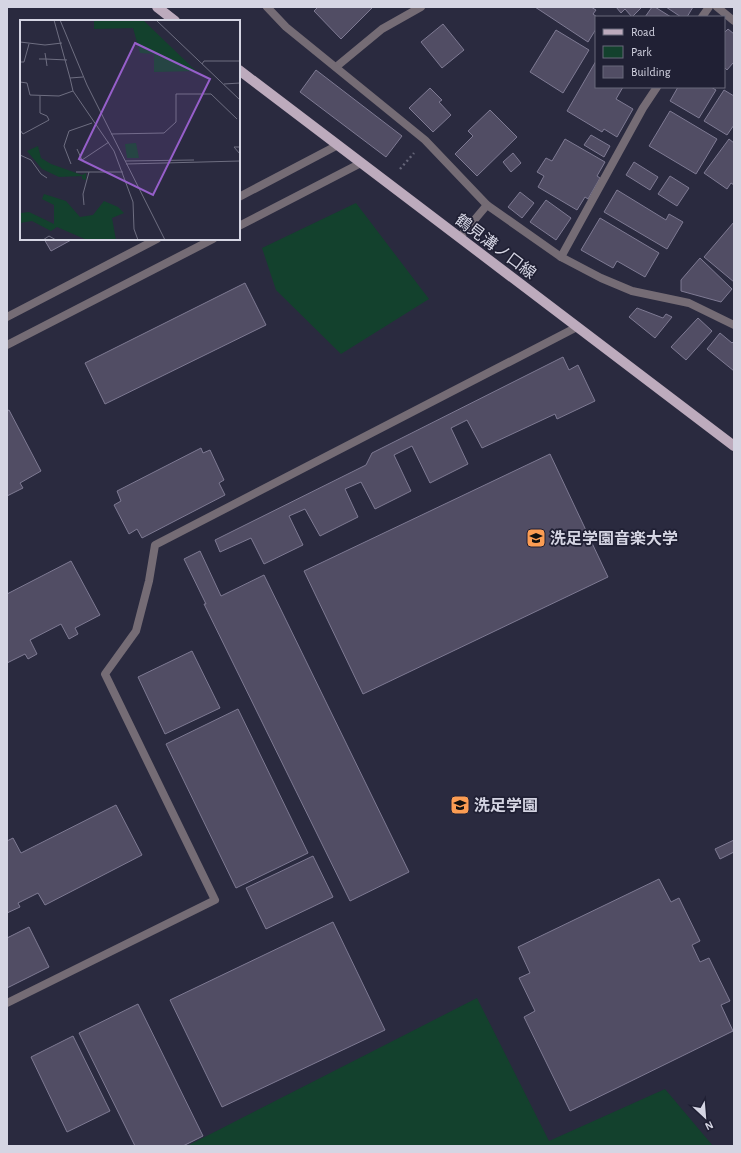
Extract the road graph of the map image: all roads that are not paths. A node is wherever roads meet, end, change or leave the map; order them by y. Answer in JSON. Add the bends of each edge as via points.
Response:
{"nodes":[{"id":1,"x":156,"y":7,"type":"edge"},
{"id":2,"x":267,"y":7,"type":"edge"},
{"id":3,"x":421,"y":7,"type":"edge"},
{"id":4,"x":709,"y":7,"type":"edge"},
{"id":5,"x":717,"y":7,"type":"edge"},
{"id":6,"x":703,"y":16,"type":"edge"},
{"id":7,"x":174,"y":20,"type":"edge"},
{"id":8,"x":734,"y":21,"type":"edge"},
{"id":9,"x":336,"y":66,"type":"junction"},
{"id":10,"x":240,"y":71,"type":"edge"},
{"id":11,"x":656,"y":88,"type":"edge"},
{"id":12,"x":338,"y":145,"type":"junction"},
{"id":13,"x":361,"y":163,"type":"junction"},
{"id":14,"x":240,"y":196,"type":"edge"},
{"id":15,"x":486,"y":204,"type":"junction"},
{"id":16,"x":240,"y":225,"type":"edge"},
{"id":17,"x":460,"y":237,"type":"junction"},
{"id":18,"x":155,"y":240,"type":"edge"},
{"id":19,"x":211,"y":240,"type":"edge"},
{"id":20,"x":561,"y":257,"type":"junction"},
{"id":21,"x":7,"y":317,"type":"edge"},
{"id":22,"x":734,"y":326,"type":"edge"},
{"id":23,"x":577,"y":327,"type":"junction"},
{"id":24,"x":7,"y":345,"type":"edge"},
{"id":25,"x":734,"y":446,"type":"edge"},
{"id":26,"x":7,"y":1003,"type":"edge"}],
"edges":[{"from":1,"to":7,"type":"main road"},
{"from":2,"to":9,"type":"street","via":[[286,27]]},
{"from":3,"to":9,"type":"street","via":[[382,29]]},
{"from":4,"to":6,"type":"street"},
{"from":5,"to":8,"type":"street"},
{"from":9,"to":15,"type":"street","via":[[425,140]]},
{"from":10,"to":12,"type":"main road","name":"鶴見溝ノ口線"},
{"from":11,"to":20,"type":"street"},
{"from":12,"to":13,"type":"main road","name":"鶴見溝ノ口線"},
{"from":12,"to":14,"type":"street"},
{"from":13,"to":16,"type":"street"},
{"from":13,"to":17,"type":"main road","name":"鶴見溝ノ口線"},
{"from":15,"to":17,"type":"street"},
{"from":15,"to":20,"type":"street"},
{"from":17,"to":23,"type":"main road","name":"鶴見溝ノ口線"},
{"from":18,"to":21,"type":"street"},
{"from":19,"to":24,"type":"street"},
{"from":20,"to":22,"type":"street","via":[[632,291],[689,303]]},
{"from":23,"to":25,"type":"main road","name":"鶴見溝ノ口線"},
{"from":23,"to":26,"type":"street","via":[[155,545],[136,631],[105,674],[215,900]]}]}
